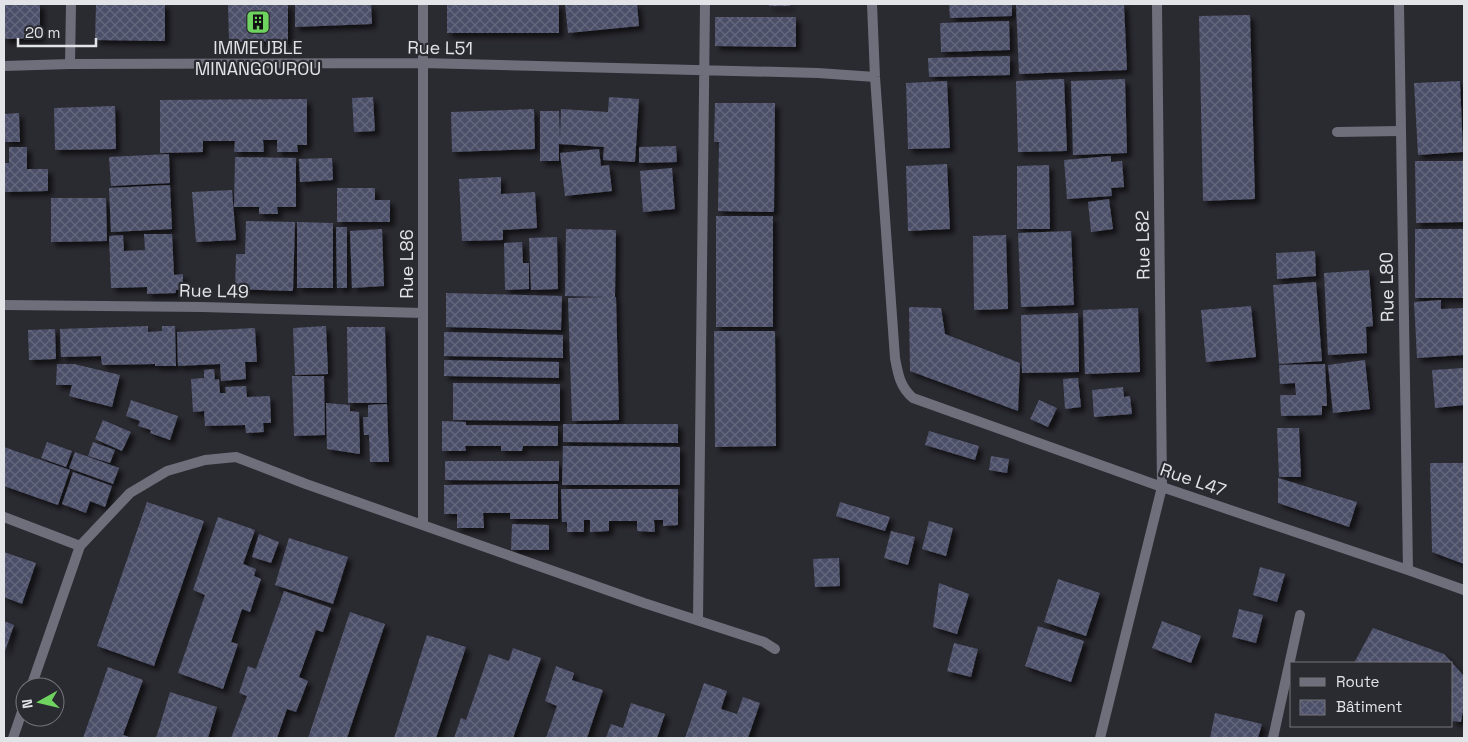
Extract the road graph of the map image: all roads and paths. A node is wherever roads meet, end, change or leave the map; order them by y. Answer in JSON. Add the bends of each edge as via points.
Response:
{"nodes":[{"id":1,"x":71,"y":4,"type":"edge"},
{"id":2,"x":423,"y":4,"type":"edge"},
{"id":3,"x":704,"y":4,"type":"edge"},
{"id":4,"x":872,"y":4,"type":"edge"},
{"id":5,"x":1157,"y":4,"type":"edge"},
{"id":6,"x":1399,"y":4,"type":"edge"},
{"id":7,"x":70,"y":64,"type":"junction"},
{"id":8,"x":422,"y":64,"type":"junction"},
{"id":9,"x":4,"y":66,"type":"edge"},
{"id":10,"x":705,"y":70,"type":"junction"},
{"id":11,"x":875,"y":77,"type":"junction"},
{"id":12,"x":1400,"y":131,"type":"junction"},
{"id":13,"x":1337,"y":132,"type":"dead end"},
{"id":14,"x":4,"y":305,"type":"edge"},
{"id":15,"x":423,"y":313,"type":"junction"},
{"id":16,"x":1162,"y":486,"type":"junction"},
{"id":17,"x":4,"y":517,"type":"edge"},
{"id":18,"x":423,"y":524,"type":"junction"},
{"id":19,"x":80,"y":546,"type":"junction"},
{"id":20,"x":1408,"y":570,"type":"junction"},
{"id":21,"x":1464,"y":590,"type":"edge"},
{"id":22,"x":1300,"y":615,"type":"dead end"},
{"id":23,"x":698,"y":620,"type":"junction"},
{"id":24,"x":775,"y":650,"type":"dead end"},
{"id":25,"x":34,"y":677,"type":"edge"},
{"id":26,"x":1100,"y":738,"type":"edge"},
{"id":27,"x":1273,"y":738,"type":"edge"}],
"edges":[{"from":1,"to":7,"type":"street"},
{"from":2,"to":8,"type":"street","name":"Rue L86"},
{"from":3,"to":10,"type":"street"},
{"from":4,"to":11,"type":"street"},
{"from":5,"to":16,"type":"street","name":"Rue L82"},
{"from":6,"to":12,"type":"street","name":"Rue L80"},
{"from":7,"to":8,"type":"street","name":"Rue L51"},
{"from":7,"to":9,"type":"street","name":"Rue L51"},
{"from":8,"to":10,"type":"street","name":"Rue L51"},
{"from":8,"to":15,"type":"street","name":"Rue L86"},
{"from":10,"to":11,"type":"street","name":"Rue L51"},
{"from":10,"to":23,"type":"street"},
{"from":11,"to":16,"type":"street","name":"Rue L47","via":[[894,358],[905,392],[913,398]]},
{"from":12,"to":13,"type":"street"},
{"from":12,"to":20,"type":"street","name":"Rue L80"},
{"from":14,"to":15,"type":"street","name":"Rue L49"},
{"from":15,"to":18,"type":"street","name":"Rue L86"},
{"from":16,"to":20,"type":"street","name":"Rue L47"},
{"from":16,"to":26,"type":"street","name":"Rue L82"},
{"from":17,"to":19,"type":"street"},
{"from":18,"to":19,"type":"street","via":[[236,457],[205,460],[167,471],[130,493]]},
{"from":18,"to":23,"type":"street"},
{"from":19,"to":25,"type":"street"},
{"from":20,"to":21,"type":"street","name":"Rue L47"},
{"from":22,"to":27,"type":"street"},
{"from":23,"to":24,"type":"street","via":[[764,642]]}]}
